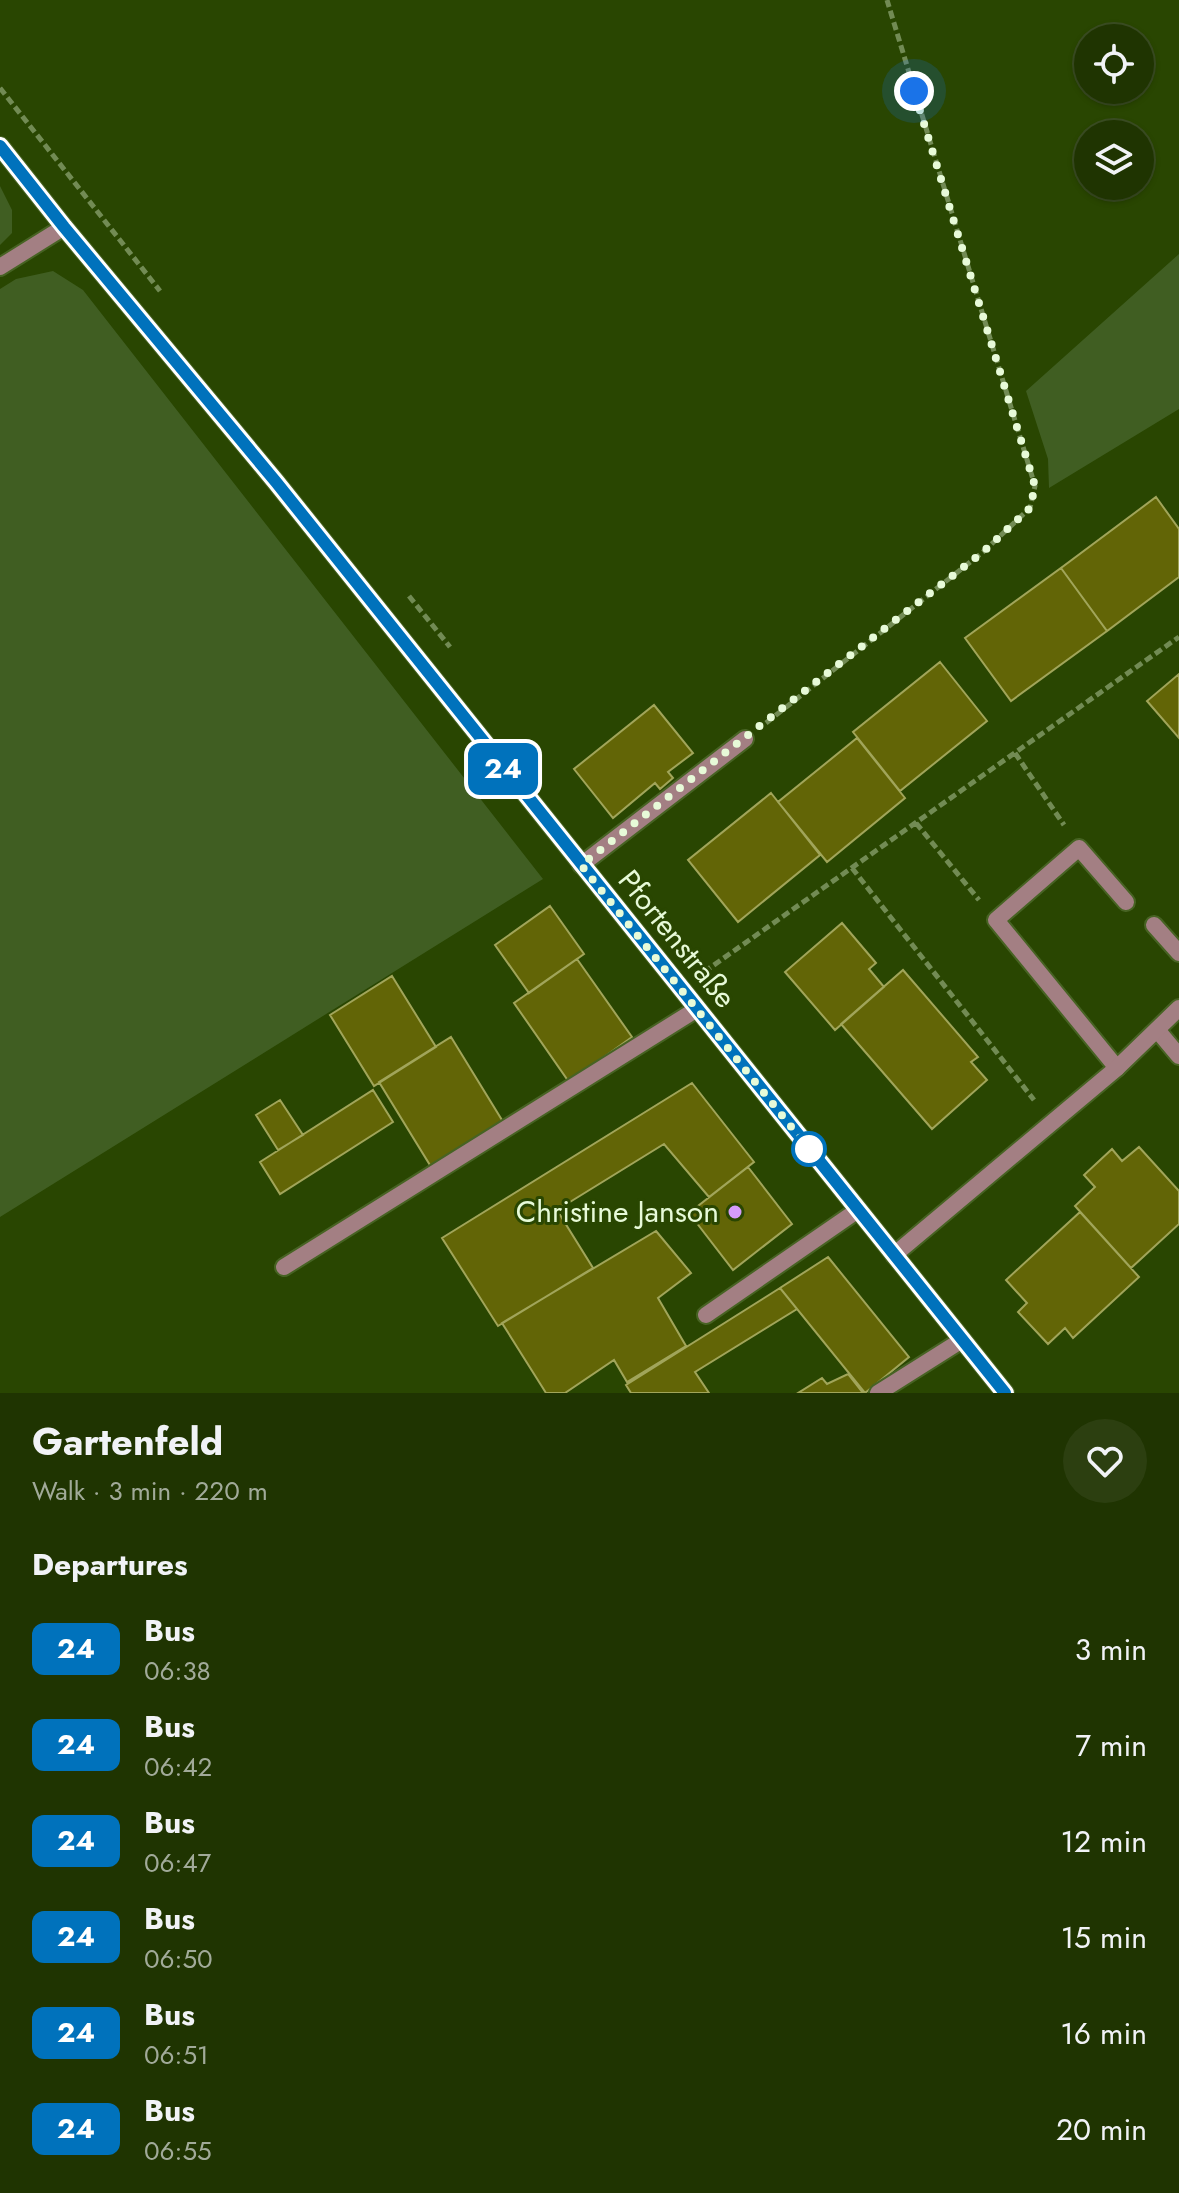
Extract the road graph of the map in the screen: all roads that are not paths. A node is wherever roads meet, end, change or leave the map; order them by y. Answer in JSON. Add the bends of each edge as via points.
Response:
{"nodes":[{"id":1,"x":0,"y":146,"type":"edge"},
{"id":2,"x":64,"y":227,"type":"junction"},
{"id":3,"x":0,"y":267,"type":"edge"},
{"id":4,"x":745,"y":739,"type":"road end"},
{"id":5,"x":581,"y":865,"type":"junction"},
{"id":6,"x":1126,"y":902,"type":"dead end"},
{"id":7,"x":1154,"y":925,"type":"dead end"},
{"id":8,"x":1179,"y":953,"type":"edge"},
{"id":9,"x":1179,"y":1008,"type":"edge"},
{"id":10,"x":697,"y":1009,"type":"junction"},
{"id":11,"x":1158,"y":1031,"type":"junction"},
{"id":12,"x":1179,"y":1056,"type":"edge"},
{"id":13,"x":1117,"y":1068,"type":"junction"},
{"id":14,"x":858,"y":1210,"type":"junction"},
{"id":15,"x":894,"y":1255,"type":"junction"},
{"id":16,"x":284,"y":1267,"type":"dead end"},
{"id":17,"x":706,"y":1315,"type":"dead end"},
{"id":18,"x":962,"y":1340,"type":"junction"},
{"id":19,"x":878,"y":1393,"type":"edge"},
{"id":20,"x":1005,"y":1393,"type":"edge"}],
"edges":[{"from":1,"to":2,"type":"street","name":"Pfortenstraße"},
{"from":2,"to":3,"type":"street"},
{"from":2,"to":5,"type":"street","name":"Pfortenstraße","via":[[276,482]]},
{"from":4,"to":5,"type":"street"},
{"from":5,"to":10,"type":"street","name":"Pfortenstraße"},
{"from":6,"to":13,"type":"street","via":[[1079,848],[996,920]]},
{"from":7,"to":8,"type":"street"},
{"from":9,"to":11,"type":"street"},
{"from":10,"to":14,"type":"street","name":"Pfortenstraße"},
{"from":10,"to":16,"type":"street"},
{"from":11,"to":12,"type":"street"},
{"from":11,"to":13,"type":"street"},
{"from":13,"to":15,"type":"street"},
{"from":14,"to":15,"type":"street","name":"Pfortenstraße"},
{"from":14,"to":17,"type":"street"},
{"from":15,"to":18,"type":"street","name":"Pfortenstraße"},
{"from":18,"to":19,"type":"street"},
{"from":18,"to":20,"type":"street","name":"Pfortenstraße"}]}
